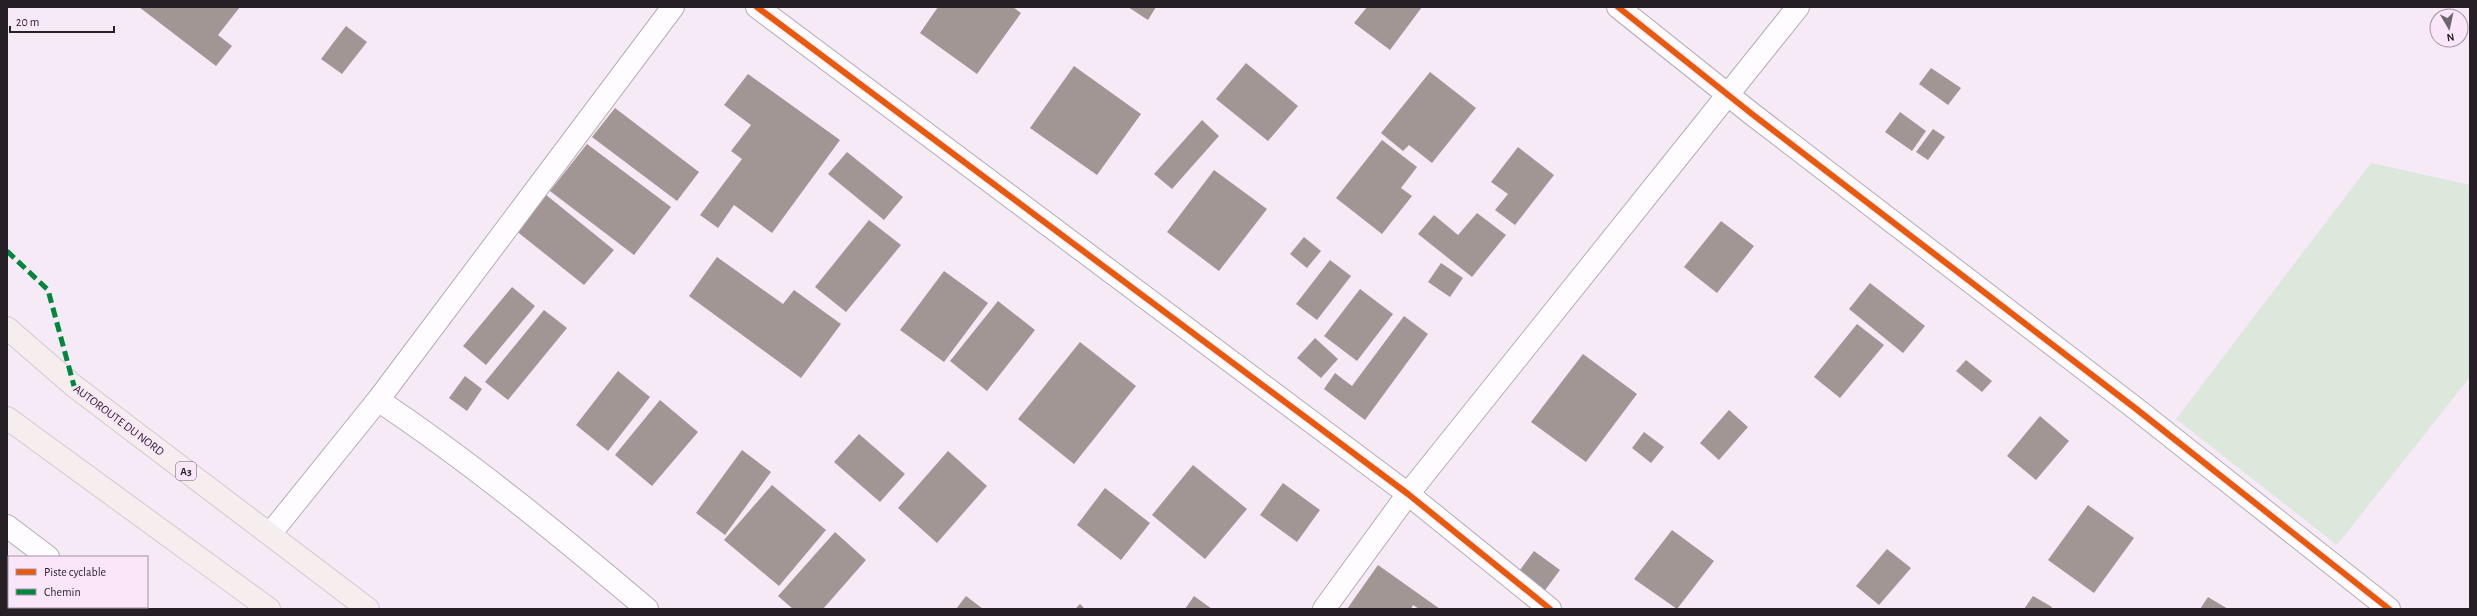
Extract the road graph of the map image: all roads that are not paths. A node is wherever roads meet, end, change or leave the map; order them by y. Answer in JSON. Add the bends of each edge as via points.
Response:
{"nodes":[{"id":1,"x":673,"y":7,"type":"edge"},
{"id":2,"x":757,"y":7,"type":"edge"},
{"id":3,"x":1618,"y":7,"type":"edge"},
{"id":4,"x":1798,"y":7,"type":"edge"},
{"id":5,"x":1729,"y":96,"type":"junction"},
{"id":6,"x":7,"y":328,"type":"edge"},
{"id":7,"x":378,"y":400,"type":"junction"},
{"id":8,"x":7,"y":418,"type":"edge"},
{"id":9,"x":1408,"y":494,"type":"junction"},
{"id":10,"x":7,"y":526,"type":"edge"},
{"id":11,"x":270,"y":534,"type":"junction"},
{"id":12,"x":47,"y":556,"type":"edge"},
{"id":13,"x":269,"y":609,"type":"edge"},
{"id":14,"x":368,"y":609,"type":"edge"},
{"id":15,"x":647,"y":609,"type":"edge"},
{"id":16,"x":1324,"y":609,"type":"edge"},
{"id":17,"x":1550,"y":609,"type":"edge"},
{"id":18,"x":2389,"y":609,"type":"edge"}],
"edges":[{"from":1,"to":7,"type":"street"},
{"from":2,"to":9,"type":"street"},
{"from":3,"to":5,"type":"street"},
{"from":4,"to":5,"type":"street"},
{"from":5,"to":9,"type":"street"},
{"from":5,"to":18,"type":"street","via":[[2135,408]]},
{"from":6,"to":11,"type":"highway","name":"AUTOROUTE DU NORD","number":"A3","via":[[74,386]]},
{"from":7,"to":11,"type":"street"},
{"from":7,"to":15,"type":"street","via":[[411,422],[571,545]]},
{"from":8,"to":13,"type":"highway"},
{"from":9,"to":16,"type":"street"},
{"from":9,"to":17,"type":"street"},
{"from":10,"to":12,"type":"street"},
{"from":11,"to":14,"type":"highway","name":"AUTOROUTE DU NORD","number":"A3"}]}
